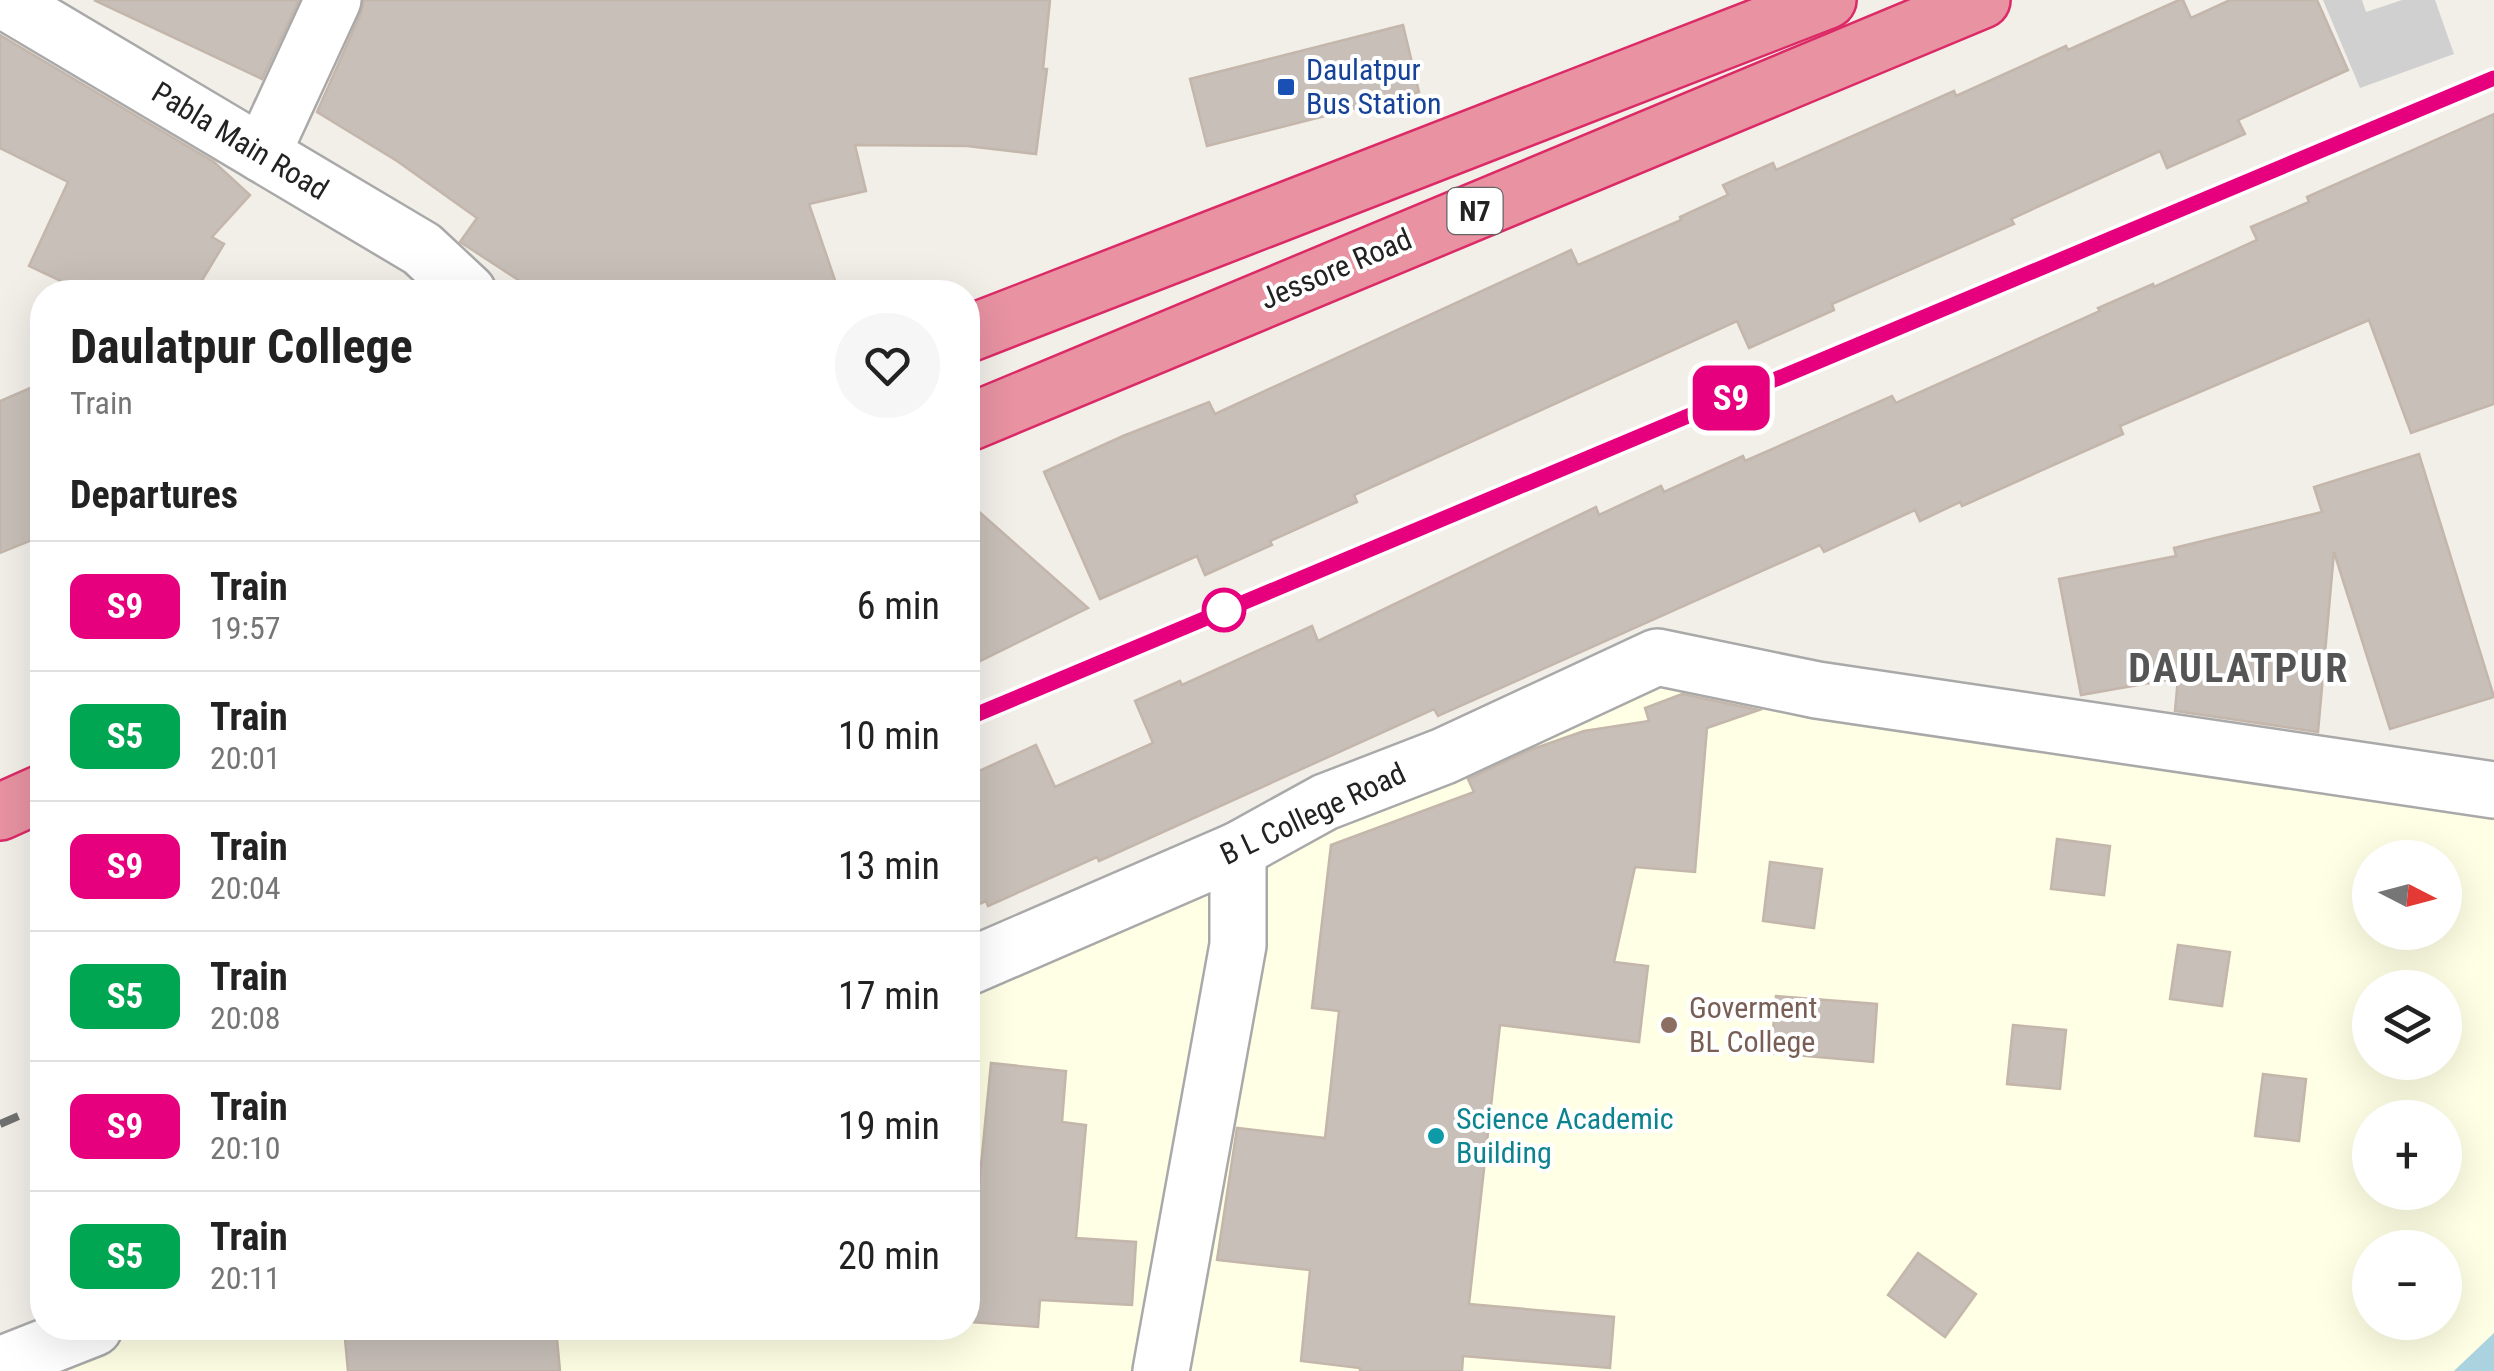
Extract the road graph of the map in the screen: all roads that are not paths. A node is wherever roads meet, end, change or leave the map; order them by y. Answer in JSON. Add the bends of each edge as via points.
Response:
{"nodes":[{"id":1,"x":3,"y":0,"type":"edge"},
{"id":2,"x":334,"y":0,"type":"edge"},
{"id":3,"x":1828,"y":0,"type":"edge"},
{"id":4,"x":1982,"y":0,"type":"edge"},
{"id":5,"x":262,"y":154,"type":"junction"},
{"id":6,"x":455,"y":280,"type":"edge"},
{"id":7,"x":980,"y":329,"type":"edge"},
{"id":8,"x":980,"y":417,"type":"edge"},
{"id":9,"x":2494,"y":790,"type":"edge"},
{"id":10,"x":30,"y":798,"type":"edge"},
{"id":11,"x":0,"y":812,"type":"edge"},
{"id":12,"x":1238,"y":850,"type":"junction"},
{"id":13,"x":980,"y":962,"type":"edge"},
{"id":14,"x":64,"y":1340,"type":"edge"},
{"id":15,"x":0,"y":1365,"type":"edge"},
{"id":16,"x":1161,"y":1371,"type":"edge"}],
"edges":[{"from":1,"to":5,"type":"street","name":"Pabla Main Road"},
{"from":2,"to":5,"type":"street"},
{"from":3,"to":7,"type":"highway","number":"N7"},
{"from":4,"to":8,"type":"highway","name":"Jessore Road","number":"N7"},
{"from":5,"to":6,"type":"street","name":"Pabla Main Road","via":[[422,249]]},
{"from":9,"to":12,"type":"street","name":"B L College Road","via":[[1816,690],[1657,658],[1444,756],[1324,802]]},
{"from":10,"to":11,"type":"highway"},
{"from":12,"to":13,"type":"street","name":"B L College Road"},
{"from":12,"to":16,"type":"street","via":[[1238,945]]},
{"from":14,"to":15,"type":"street"}]}
